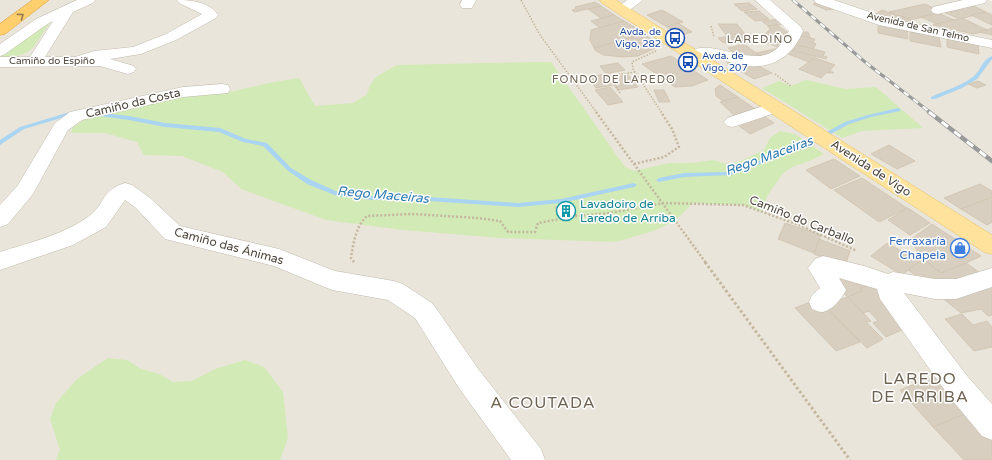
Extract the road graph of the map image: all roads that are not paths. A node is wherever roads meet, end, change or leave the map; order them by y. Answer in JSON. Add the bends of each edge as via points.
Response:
{"nodes":[{"id":1,"x":42,"y":0,"type":"edge"},
{"id":2,"x":88,"y":0,"type":"edge"},
{"id":3,"x":184,"y":0,"type":"edge"},
{"id":4,"x":608,"y":0,"type":"edge"},
{"id":5,"x":636,"y":0,"type":"edge"},
{"id":6,"x":762,"y":0,"type":"edge"},
{"id":7,"x":821,"y":0,"type":"edge"},
{"id":8,"x":981,"y":0,"type":"edge"},
{"id":9,"x":992,"y":5,"type":"edge"},
{"id":10,"x":70,"y":7,"type":"junction"},
{"id":11,"x":622,"y":9,"type":"junction"},
{"id":12,"x":938,"y":10,"type":"dead end"},
{"id":13,"x":0,"y":31,"type":"edge"},
{"id":14,"x":992,"y":44,"type":"edge"},
{"id":15,"x":0,"y":51,"type":"edge"},
{"id":16,"x":691,"y":54,"type":"junction"},
{"id":17,"x":35,"y":61,"type":"junction"},
{"id":18,"x":78,"y":61,"type":"junction"},
{"id":19,"x":0,"y":62,"type":"edge"},
{"id":20,"x":128,"y":69,"type":"dead end"},
{"id":21,"x":222,"y":89,"type":"dead end"},
{"id":22,"x":775,"y":107,"type":"junction"},
{"id":23,"x":733,"y":122,"type":"dead end"},
{"id":24,"x":0,"y":219,"type":"edge"},
{"id":25,"x":992,"y":246,"type":"edge"},
{"id":26,"x":0,"y":261,"type":"edge"},
{"id":27,"x":992,"y":277,"type":"edge"},
{"id":28,"x":888,"y":284,"type":"junction"},
{"id":29,"x":821,"y":302,"type":"dead end"},
{"id":30,"x":992,"y":426,"type":"edge"},
{"id":31,"x":530,"y":460,"type":"edge"}],
"edges":[{"from":13,"to":1,"type":"highway","one_way":true},
{"from":2,"to":10,"type":"street"},
{"from":3,"to":18,"type":"street","via":[[211,15],[171,37],[136,52],[94,56]]},
{"from":4,"to":11,"type":"main road","name":"Avenida de Vigo"},
{"from":5,"to":11,"type":"street"},
{"from":6,"to":16,"type":"street","via":[[796,31],[779,56],[755,62],[700,51]]},
{"from":7,"to":14,"type":"street","name":"Avenida de San Telmo","via":[[884,22]]},
{"from":8,"to":9,"type":"street"},
{"from":8,"to":12,"type":"street"},
{"from":10,"to":15,"type":"street","via":[[41,22]]},
{"from":10,"to":17,"type":"street"},
{"from":11,"to":16,"type":"main road","name":"Avenida de Vigo"},
{"from":16,"to":22,"type":"main road","name":"Avenida de Vigo"},
{"from":17,"to":18,"type":"street","name":"Camiño do Espiño"},
{"from":17,"to":19,"type":"street","name":"Camiño do Espiño"},
{"from":18,"to":20,"type":"street","name":"Camiño do Espiño","via":[[101,61]]},
{"from":21,"to":24,"type":"street","name":"Camiño da Costa","via":[[183,92],[76,116],[62,127],[26,189]]},
{"from":22,"to":23,"type":"street"},
{"from":22,"to":25,"type":"main road","name":"Avenida de Vigo"},
{"from":26,"to":31,"type":"street","name":"Camiño das Ánimas","via":[[65,239],[98,221],[115,197],[125,190],[143,203],[173,233],[279,258],[332,280],[394,291],[424,311],[469,379]]},
{"from":27,"to":28,"type":"street","via":[[956,289],[935,289],[894,282]]},
{"from":28,"to":29,"type":"street","via":[[864,275],[823,266],[820,268],[834,290]]},
{"from":28,"to":30,"type":"street","via":[[889,292],[906,316],[958,386]]}]}
